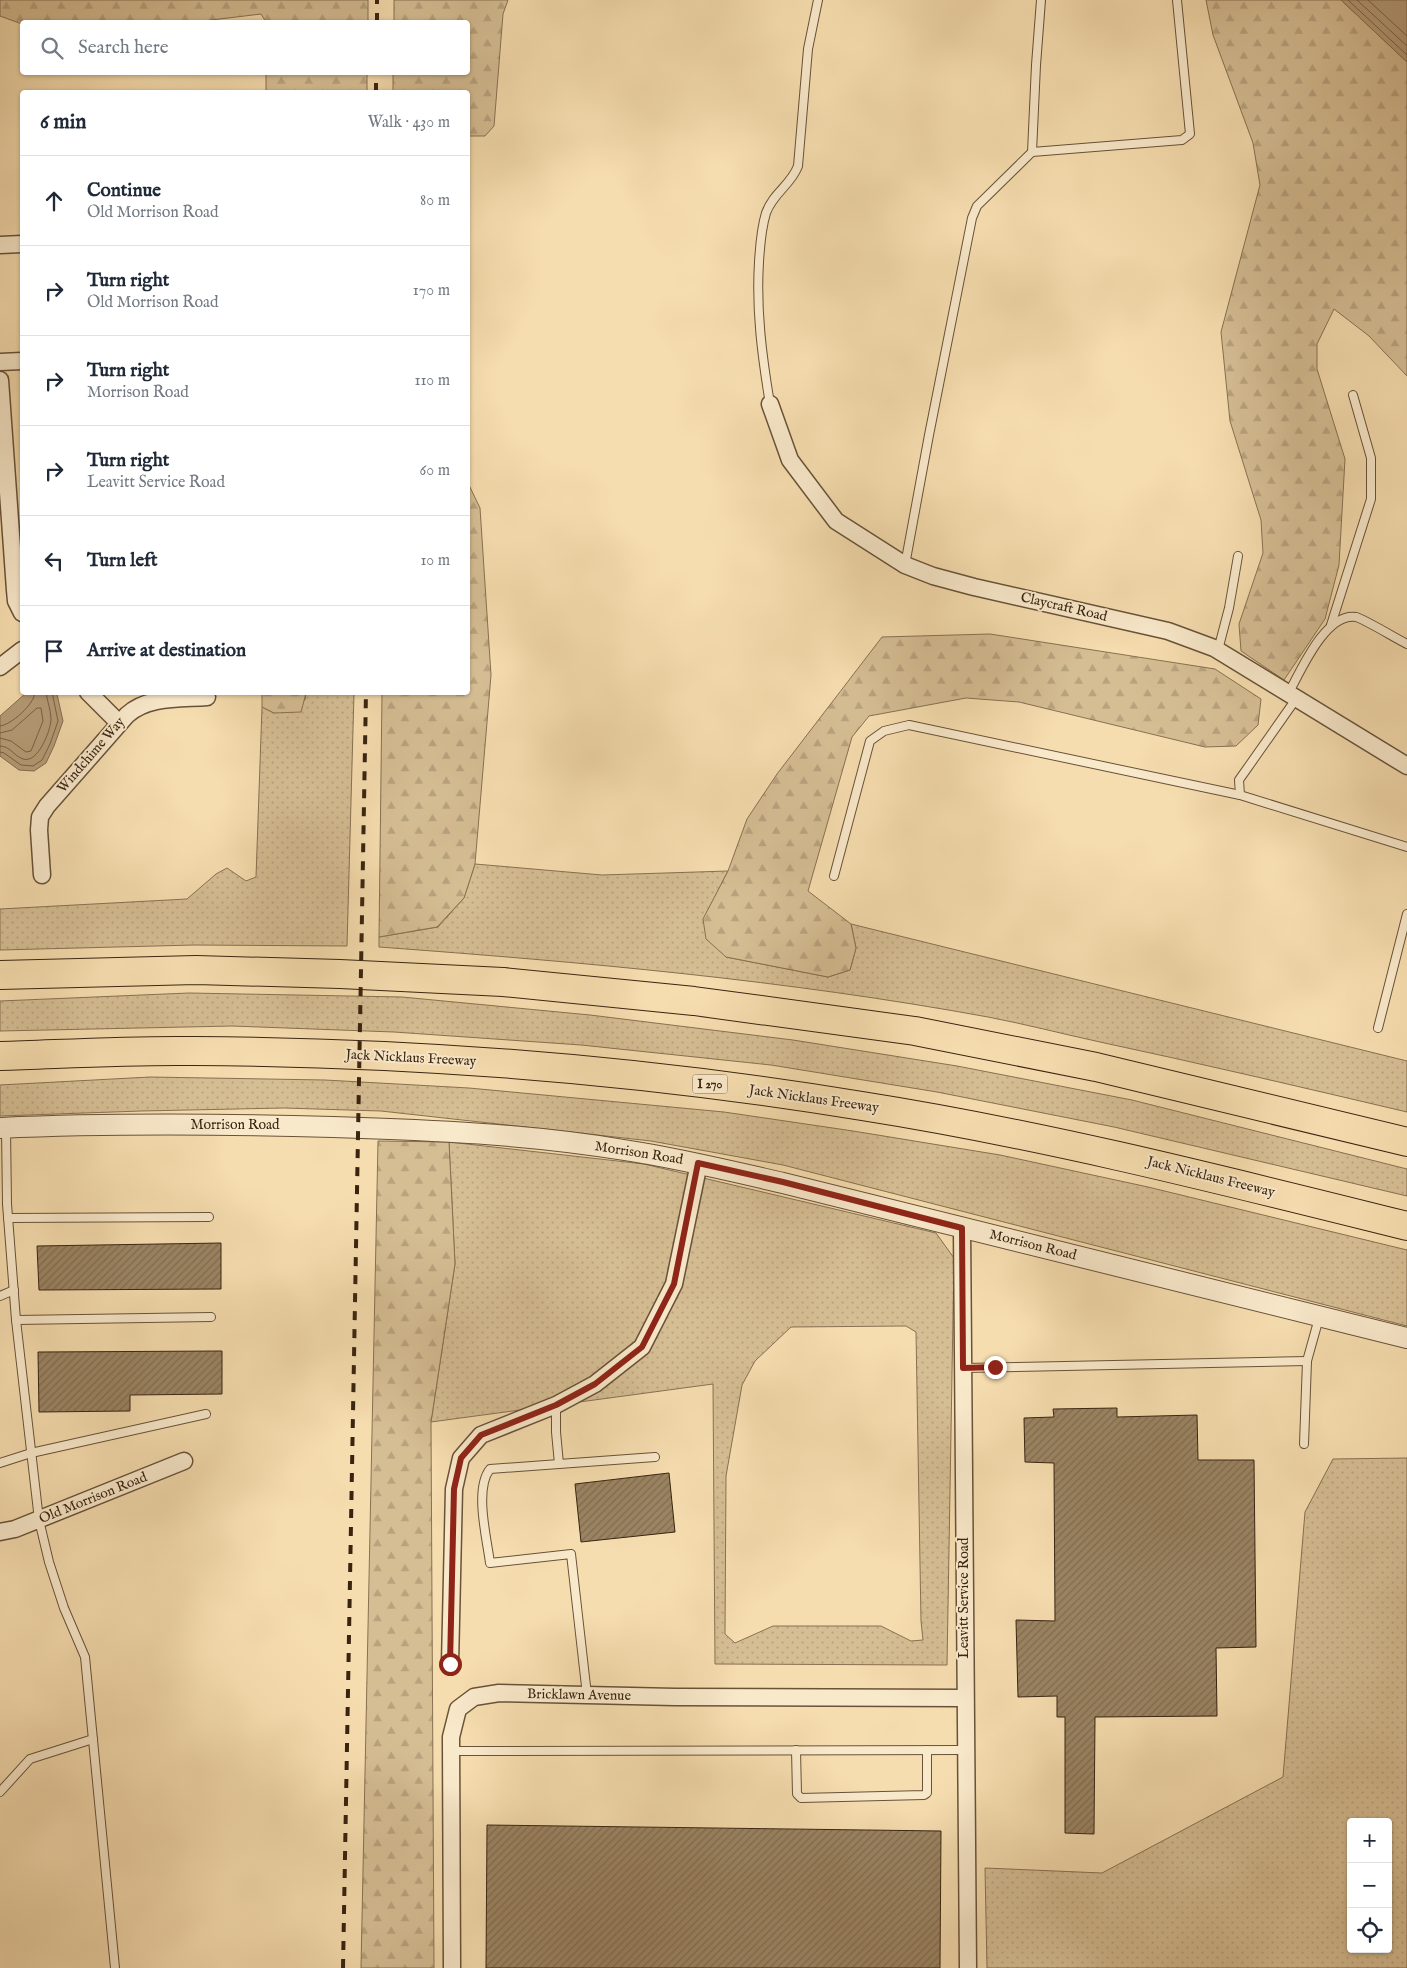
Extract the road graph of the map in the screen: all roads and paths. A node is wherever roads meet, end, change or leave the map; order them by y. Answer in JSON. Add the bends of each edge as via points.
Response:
{"nodes":[{"id":1,"x":818,"y":0,"type":"edge"},
{"id":2,"x":1040,"y":0,"type":"edge"},
{"id":3,"x":1177,"y":0,"type":"edge"},
{"id":4,"x":1032,"y":152,"type":"junction"},
{"id":5,"x":20,"y":244,"type":"edge"},
{"id":6,"x":0,"y":245,"type":"edge"},
{"id":7,"x":20,"y":361,"type":"edge"},
{"id":8,"x":0,"y":362,"type":"edge"},
{"id":9,"x":0,"y":380,"type":"edge"},
{"id":10,"x":1353,"y":395,"type":"dead end"},
{"id":11,"x":770,"y":404,"type":"joint"},
{"id":12,"x":10,"y":484,"type":"edge"},
{"id":13,"x":1238,"y":556,"type":"dead end"},
{"id":14,"x":905,"y":565,"type":"junction"},
{"id":15,"x":20,"y":608,"type":"edge"},
{"id":16,"x":1331,"y":626,"type":"junction"},
{"id":17,"x":1407,"y":644,"type":"edge"},
{"id":18,"x":1218,"y":650,"type":"junction"},
{"id":19,"x":20,"y":652,"type":"edge"},
{"id":20,"x":0,"y":667,"type":"edge"},
{"id":21,"x":91,"y":695,"type":"edge"},
{"id":22,"x":1292,"y":696,"type":"junction"},
{"id":23,"x":207,"y":697,"type":"dead end"},
{"id":24,"x":119,"y":723,"type":"junction"},
{"id":25,"x":1407,"y":766,"type":"edge"},
{"id":26,"x":1240,"y":795,"type":"junction"},
{"id":27,"x":1407,"y":848,"type":"edge"},
{"id":28,"x":42,"y":875,"type":"dead end"},
{"id":29,"x":834,"y":876,"type":"dead end"},
{"id":30,"x":1407,"y":914,"type":"edge"},
{"id":31,"x":0,"y":975,"type":"edge"},
{"id":32,"x":1378,"y":1028,"type":"dead end"},
{"id":33,"x":0,"y":1056,"type":"edge"},
{"id":34,"x":3,"y":1128,"type":"edge"},
{"id":35,"x":1407,"y":1142,"type":"edge"},
{"id":36,"x":698,"y":1163,"type":"junction"},
{"id":37,"x":3,"y":1198,"type":"edge"},
{"id":38,"x":209,"y":1217,"type":"dead end"},
{"id":39,"x":8,"y":1218,"type":"junction"},
{"id":40,"x":1407,"y":1226,"type":"edge"},
{"id":41,"x":962,"y":1228,"type":"junction"},
{"id":42,"x":14,"y":1290,"type":"junction"},
{"id":43,"x":0,"y":1296,"type":"edge"},
{"id":44,"x":1320,"y":1316,"type":"junction"},
{"id":45,"x":210,"y":1317,"type":"dead end"},
{"id":46,"x":16,"y":1320,"type":"junction"},
{"id":47,"x":1407,"y":1338,"type":"edge"},
{"id":48,"x":1307,"y":1361,"type":"junction"},
{"id":49,"x":963,"y":1368,"type":"junction"},
{"id":50,"x":556,"y":1405,"type":"junction"},
{"id":51,"x":206,"y":1414,"type":"dead end"},
{"id":52,"x":1304,"y":1444,"type":"dead end"},
{"id":53,"x":31,"y":1453,"type":"junction"},
{"id":54,"x":655,"y":1457,"type":"dead end"},
{"id":55,"x":184,"y":1461,"type":"dead end"},
{"id":56,"x":0,"y":1463,"type":"edge"},
{"id":57,"x":559,"y":1464,"type":"junction"},
{"id":58,"x":39,"y":1520,"type":"junction"},
{"id":59,"x":0,"y":1532,"type":"edge"},
{"id":60,"x":450,"y":1664,"type":"dead end"},
{"id":61,"x":587,"y":1695,"type":"junction"},
{"id":62,"x":965,"y":1698,"type":"junction"},
{"id":63,"x":93,"y":1739,"type":"junction"},
{"id":64,"x":796,"y":1750,"type":"junction"},
{"id":65,"x":927,"y":1750,"type":"junction"},
{"id":66,"x":966,"y":1750,"type":"junction"},
{"id":67,"x":451,"y":1751,"type":"junction"},
{"id":68,"x":0,"y":1792,"type":"edge"},
{"id":69,"x":115,"y":1968,"type":"edge"},
{"id":70,"x":452,"y":1968,"type":"edge"},
{"id":71,"x":968,"y":1968,"type":"edge"}],
"edges":[{"from":1,"to":11,"type":"lane","via":[[808,49],[798,166],[794,176],[772,200],[760,232],[757,290],[760,341]]},
{"from":2,"to":4,"type":"lane"},
{"from":3,"to":4,"type":"lane","via":[[1190,134],[1182,140]]},
{"from":4,"to":14,"type":"lane","via":[[977,206],[972,218]]},
{"from":5,"to":6,"type":"street"},
{"from":7,"to":8,"type":"street"},
{"from":9,"to":12,"type":"street"},
{"from":10,"to":16,"type":"lane","via":[[1370,458],[1371,499]]},
{"from":11,"to":14,"type":"street","name":"Claycraft Road","via":[[790,460],[836,521]]},
{"from":12,"to":15,"type":"street","via":[[15,590]]},
{"from":13,"to":18,"type":"lane"},
{"from":14,"to":18,"type":"street","name":"Claycraft Road","via":[[974,587],[1168,631]]},
{"from":16,"to":17,"type":"lane","via":[[1343,619],[1356,617]]},
{"from":16,"to":22,"type":"lane","via":[[1316,644]]},
{"from":18,"to":22,"type":"street","name":"Claycraft Road"},
{"from":19,"to":20,"type":"street"},
{"from":21,"to":24,"type":"street"},
{"from":22,"to":25,"type":"street","name":"Claycraft Road"},
{"from":22,"to":26,"type":"lane","via":[[1239,780]]},
{"from":23,"to":24,"type":"street","name":"Windchime Way","via":[[148,702],[136,707]]},
{"from":24,"to":28,"type":"street","name":"Windchime Way","via":[[40,817]]},
{"from":26,"to":27,"type":"lane"},
{"from":26,"to":29,"type":"lane","via":[[909,725],[884,731],[870,741]]},
{"from":30,"to":32,"type":"lane"},
{"from":31,"to":35,"type":"highway","via":[[196,970],[340,974],[503,982],[694,1001],[915,1031],[1096,1067]]},
{"from":33,"to":40,"type":"highway","name":"Jack Nicklaus Freeway","number":"I 270","via":[[191,1050],[341,1055],[490,1062],[708,1084],[863,1106],[1018,1134],[1142,1160]]},
{"from":34,"to":36,"type":"street","name":"Morrison Road","via":[[265,1125],[418,1130],[552,1141]]},
{"from":34,"to":37,"type":"lane"},
{"from":36,"to":41,"type":"street","name":"Morrison Road"},
{"from":36,"to":50,"type":"street","via":[[674,1284],[642,1347],[595,1384]]},
{"from":37,"to":39,"type":"lane"},
{"from":38,"to":39,"type":"lane"},
{"from":39,"to":42,"type":"lane"},
{"from":41,"to":44,"type":"street","name":"Morrison Road"},
{"from":41,"to":49,"type":"street","name":"Leavitt Service Road"},
{"from":42,"to":43,"type":"lane"},
{"from":42,"to":46,"type":"lane"},
{"from":44,"to":47,"type":"street","name":"Morrison Road"},
{"from":44,"to":48,"type":"lane"},
{"from":45,"to":46,"type":"lane"},
{"from":46,"to":53,"type":"lane"},
{"from":48,"to":49,"type":"lane"},
{"from":48,"to":52,"type":"lane"},
{"from":49,"to":62,"type":"street","name":"Leavitt Service Road"},
{"from":50,"to":57,"type":"lane"},
{"from":50,"to":60,"type":"street","via":[[481,1435],[461,1458],[454,1489]]},
{"from":51,"to":53,"type":"lane"},
{"from":53,"to":56,"type":"lane"},
{"from":53,"to":58,"type":"lane"},
{"from":54,"to":57,"type":"lane"},
{"from":55,"to":58,"type":"street","name":"Old Morrison Road"},
{"from":57,"to":61,"type":"lane","via":[[490,1469],[482,1493],[485,1524],[490,1563],[571,1554]]},
{"from":58,"to":59,"type":"street","name":"Old Morrison Road"},
{"from":58,"to":63,"type":"lane","via":[[64,1608],[85,1657]]},
{"from":61,"to":62,"type":"street","name":"Bricklawn Avenue"},
{"from":61,"to":67,"type":"street","name":"Bricklawn Avenue","via":[[499,1693],[474,1697],[458,1708]]},
{"from":62,"to":66,"type":"street","name":"Leavitt Service Road"},
{"from":63,"to":68,"type":"lane","via":[[30,1759]]},
{"from":63,"to":69,"type":"lane"},
{"from":64,"to":65,"type":"lane"},
{"from":64,"to":65,"type":"lane","via":[[797,1794],[801,1798],[924,1796],[927,1793]]},
{"from":64,"to":67,"type":"lane"},
{"from":65,"to":66,"type":"lane"},
{"from":66,"to":71,"type":"street","name":"Leavitt Service Road"},
{"from":67,"to":70,"type":"street","name":"Bricklawn Avenue"}]}
